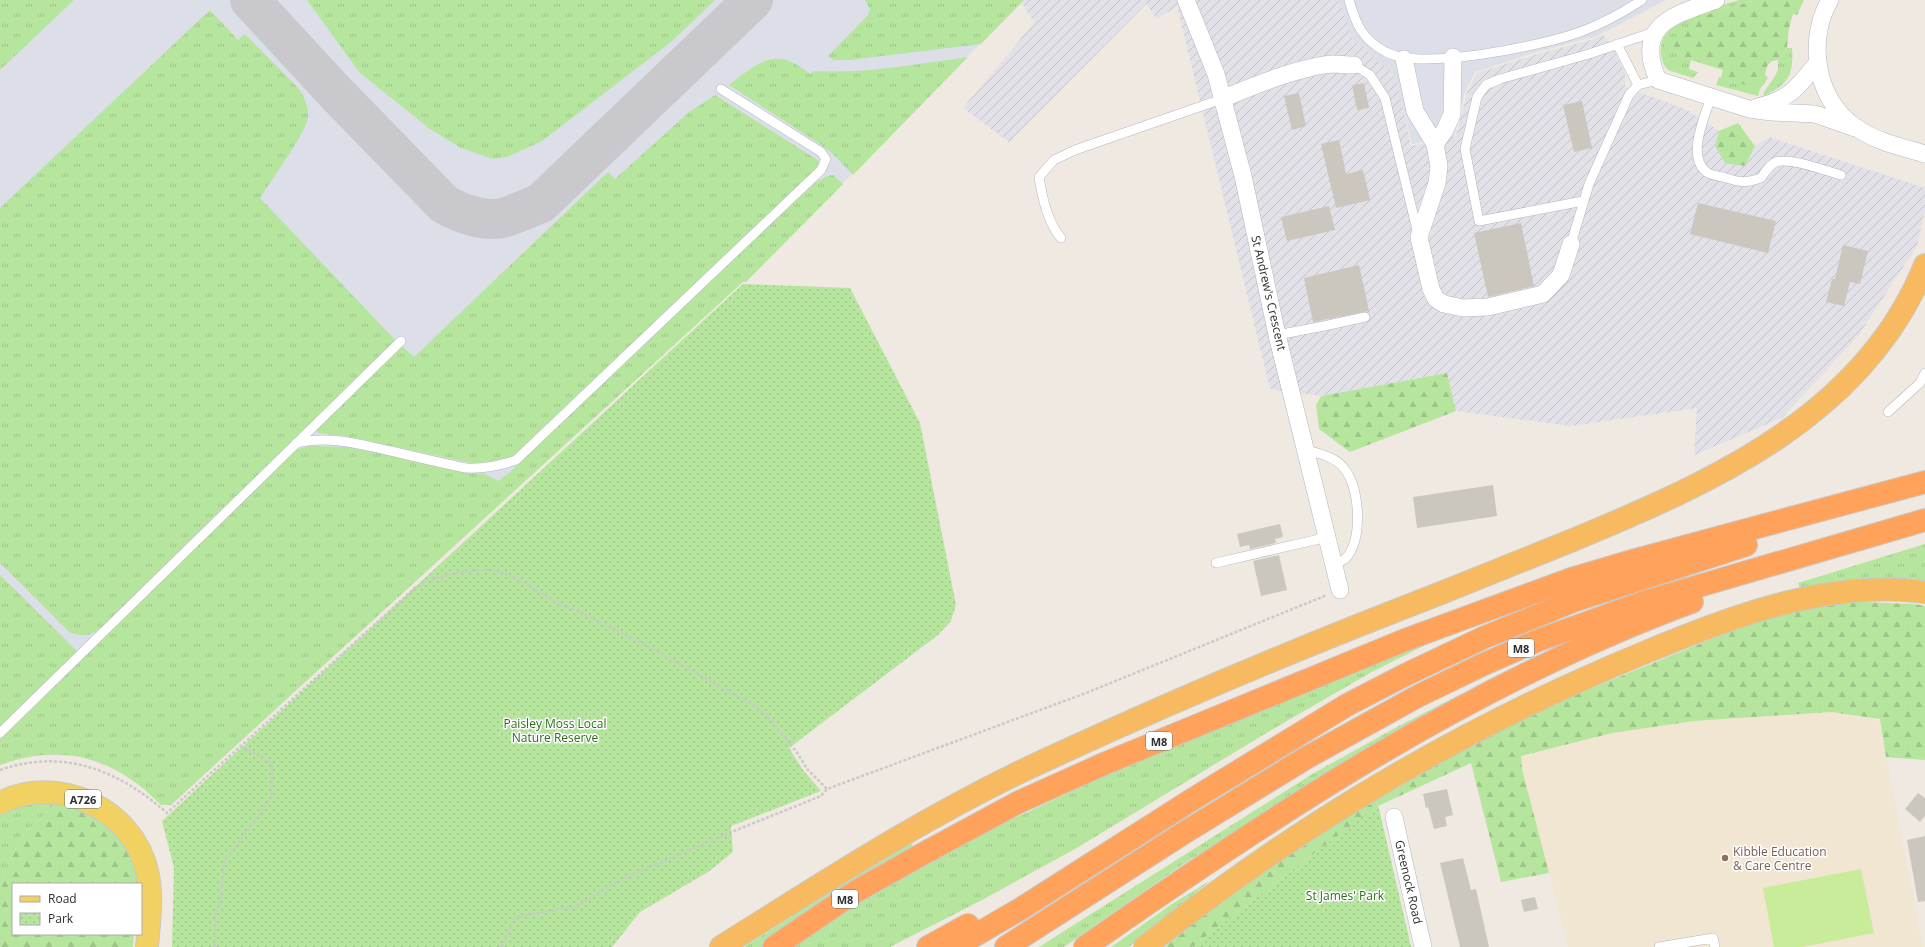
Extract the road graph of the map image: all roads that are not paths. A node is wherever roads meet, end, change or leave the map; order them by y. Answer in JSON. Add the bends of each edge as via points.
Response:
{"nodes":[{"id":1,"x":1186,"y":0,"type":"edge"},
{"id":2,"x":1349,"y":0,"type":"edge"},
{"id":3,"x":1642,"y":0,"type":"edge"},
{"id":4,"x":1716,"y":0,"type":"edge"},
{"id":5,"x":1830,"y":0,"type":"edge"},
{"id":6,"x":1654,"y":32,"type":"junction"},
{"id":7,"x":1617,"y":44,"type":"junction"},
{"id":8,"x":1453,"y":57,"type":"junction"},
{"id":9,"x":1404,"y":59,"type":"junction"},
{"id":10,"x":1818,"y":62,"type":"junction"},
{"id":11,"x":1354,"y":65,"type":"joint"},
{"id":12,"x":1658,"y":80,"type":"junction"},
{"id":13,"x":1638,"y":85,"type":"junction"},
{"id":14,"x":721,"y":89,"type":"dead end"},
{"id":15,"x":1711,"y":98,"type":"junction"},
{"id":16,"x":1222,"y":99,"type":"junction"},
{"id":17,"x":1749,"y":109,"type":"junction"},
{"id":18,"x":1855,"y":128,"type":"junction"},
{"id":19,"x":1435,"y":144,"type":"junction"},
{"id":20,"x":1925,"y":154,"type":"edge"},
{"id":21,"x":1842,"y":175,"type":"dead end"},
{"id":22,"x":1583,"y":201,"type":"junction"},
{"id":23,"x":1419,"y":237,"type":"junction"},
{"id":24,"x":1061,"y":238,"type":"dead end"},
{"id":25,"x":1571,"y":244,"type":"joint"},
{"id":26,"x":1925,"y":265,"type":"edge"},
{"id":27,"x":1365,"y":317,"type":"dead end"},
{"id":28,"x":1277,"y":335,"type":"junction"},
{"id":29,"x":401,"y":341,"type":"dead end"},
{"id":30,"x":1925,"y":373,"type":"edge"},
{"id":31,"x":1888,"y":412,"type":"dead end"},
{"id":32,"x":296,"y":443,"type":"junction"},
{"id":33,"x":1306,"y":450,"type":"junction"},
{"id":34,"x":1925,"y":482,"type":"edge"},
{"id":35,"x":1925,"y":489,"type":"edge"},
{"id":36,"x":1925,"y":520,"type":"edge"},
{"id":37,"x":1883,"y":532,"type":"junction"},
{"id":38,"x":1328,"y":537,"type":"junction"},
{"id":39,"x":1216,"y":563,"type":"dead end"},
{"id":40,"x":1334,"y":564,"type":"junction"},
{"id":41,"x":1340,"y":590,"type":"road end"},
{"id":42,"x":1925,"y":592,"type":"edge"},
{"id":43,"x":0,"y":733,"type":"edge"},
{"id":44,"x":1193,"y":799,"type":"junction"},
{"id":45,"x":0,"y":803,"type":"edge"},
{"id":46,"x":1394,"y":817,"type":"dead end"},
{"id":47,"x":1010,"y":945,"type":"edge"},
{"id":48,"x":147,"y":947,"type":"edge"},
{"id":49,"x":721,"y":947,"type":"edge"},
{"id":50,"x":774,"y":947,"type":"edge"},
{"id":51,"x":928,"y":947,"type":"edge"},
{"id":52,"x":955,"y":947,"type":"edge"},
{"id":53,"x":1085,"y":947,"type":"edge"},
{"id":54,"x":1145,"y":947,"type":"edge"},
{"id":55,"x":1423,"y":947,"type":"edge"},
{"id":56,"x":1659,"y":947,"type":"edge"},
{"id":57,"x":1715,"y":947,"type":"edge"}],
"edges":[{"from":1,"to":16,"type":"street","name":"St Andrew's Crescent","via":[[1216,74]]},
{"from":2,"to":9,"type":"lane","via":[[1361,32],[1371,43],[1387,53]]},
{"from":3,"to":8,"type":"lane","via":[[1603,22],[1578,32],[1496,53]]},
{"from":4,"to":6,"type":"street","via":[[1672,16]]},
{"from":5,"to":10,"type":"street","via":[[1819,26]]},
{"from":6,"to":7,"type":"lane"},
{"from":6,"to":12,"type":"street","via":[[1651,50],[1653,69]]},
{"from":7,"to":13,"type":"lane"},
{"from":7,"to":22,"type":"lane","via":[[1486,85],[1477,97],[1464,149],[1479,221]]},
{"from":8,"to":9,"type":"lane"},
{"from":8,"to":19,"type":"street","via":[[1452,114]]},
{"from":9,"to":19,"type":"street","via":[[1415,111]]},
{"from":10,"to":17,"type":"street","via":[[1789,94],[1774,103]]},
{"from":10,"to":18,"type":"street","via":[[1823,83],[1831,100],[1839,113]]},
{"from":11,"to":16,"type":"street","via":[[1332,64],[1309,69],[1252,86]]},
{"from":11,"to":23,"type":"lane","via":[[1370,75],[1385,98]]},
{"from":12,"to":13,"type":"lane"},
{"from":12,"to":15,"type":"street"},
{"from":13,"to":22,"type":"lane","via":[[1629,95]]},
{"from":14,"to":32,"type":"lane","via":[[820,152],[826,160],[821,170],[516,460],[492,468],[466,468],[350,442],[310,439]]},
{"from":15,"to":17,"type":"street"},
{"from":15,"to":21,"type":"lane","via":[[1699,135],[1697,151],[1699,162],[1708,173],[1746,183],[1761,178],[1767,168],[1776,162],[1786,160]]},
{"from":16,"to":24,"type":"lane","via":[[1075,150],[1054,160],[1039,177],[1055,231]]},
{"from":16,"to":28,"type":"street","name":"St Andrew's Crescent","via":[[1243,176]]},
{"from":17,"to":18,"type":"street","via":[[1815,114]]},
{"from":18,"to":20,"type":"street","via":[[1887,143]]},
{"from":19,"to":23,"type":"street","via":[[1439,166],[1437,183]]},
{"from":22,"to":25,"type":"lane"},
{"from":23,"to":25,"type":"street","via":[[1431,289],[1436,299],[1444,304],[1463,308],[1488,307],[1543,294],[1561,275]]},
{"from":26,"to":49,"type":"highway","via":[[1895,322],[1874,352],[1819,407],[1757,453],[1714,477],[1626,518],[1332,636],[1190,696],[986,788],[870,854]]},
{"from":27,"to":28,"type":"lane"},
{"from":28,"to":33,"type":"street","name":"St Andrew's Crescent"},
{"from":29,"to":32,"type":"lane"},
{"from":30,"to":31,"type":"lane","via":[[1920,383]]},
{"from":32,"to":43,"type":"lane"},
{"from":33,"to":38,"type":"street","name":"St Andrew's Crescent"},
{"from":33,"to":40,"type":"lane","via":[[1334,459],[1346,471],[1357,500],[1356,534],[1350,552]]},
{"from":34,"to":50,"type":"highway","number":"M8","via":[[1571,579],[1398,642],[1106,763],[1019,802],[855,892]]},
{"from":35,"to":44,"type":"highway","number":"M8","via":[[1583,598],[1485,637],[1347,705]]},
{"from":36,"to":37,"type":"highway","number":"M8"},
{"from":37,"to":47,"type":"highway","number":"M8","via":[[1636,605],[1539,640],[1482,665],[1418,696],[1306,758]]},
{"from":37,"to":53,"type":"highway","number":"M8","via":[[1650,618],[1523,675],[1421,730],[1289,810],[1192,872]]},
{"from":38,"to":39,"type":"lane"},
{"from":38,"to":40,"type":"street","name":"St Andrew's Crescent"},
{"from":40,"to":41,"type":"street","name":"St Andrew's Crescent"},
{"from":42,"to":54,"type":"highway","via":[[1860,590],[1795,600],[1699,630],[1579,681],[1461,739],[1313,825]]},
{"from":44,"to":51,"type":"highway","number":"M8"},
{"from":44,"to":52,"type":"highway","number":"M8","via":[[1022,908]]},
{"from":45,"to":48,"type":"main road","number":"A726","via":[[34,793],[64,793],[78,796],[91,802],[129,833],[147,870],[150,902]]},
{"from":46,"to":55,"type":"street","name":"Greenock Road"},
{"from":56,"to":57,"type":"lane","via":[[1713,938]]}]}
